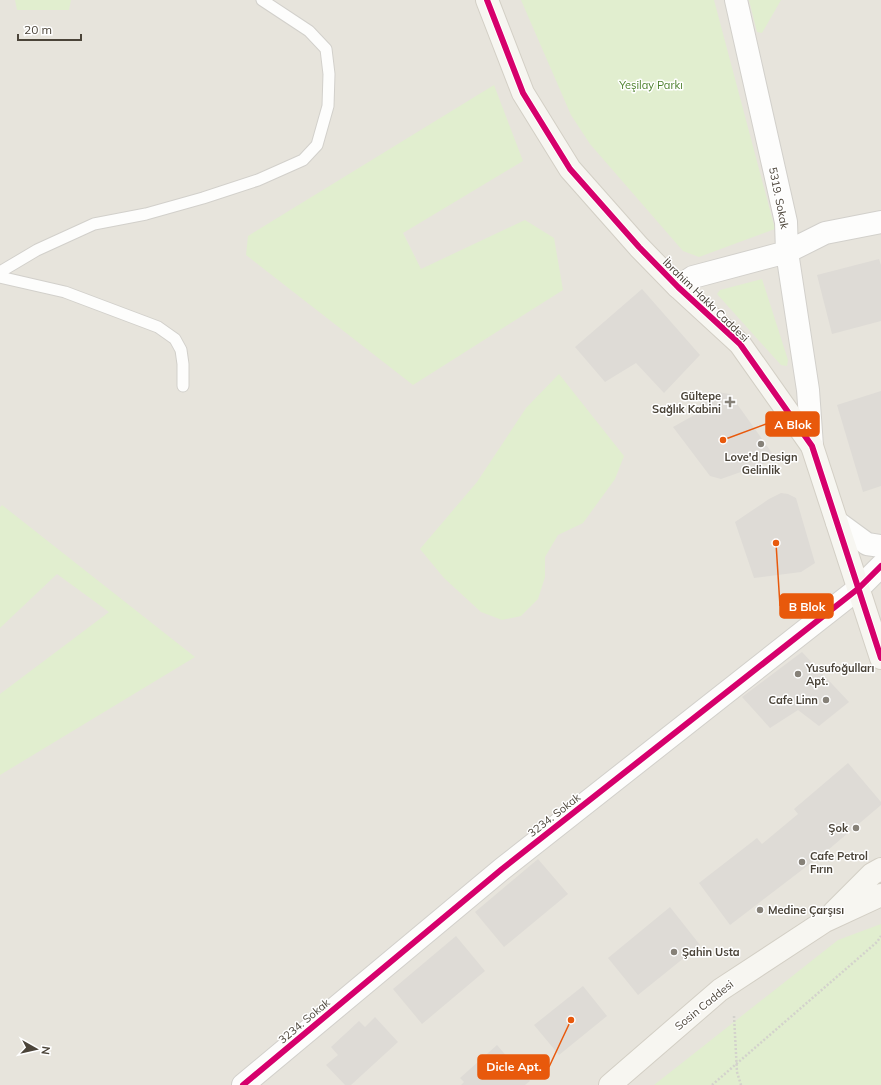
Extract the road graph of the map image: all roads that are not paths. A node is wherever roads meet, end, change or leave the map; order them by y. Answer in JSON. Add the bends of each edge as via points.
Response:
{"nodes":[{"id":1,"x":262,"y":0,"type":"edge"},
{"id":2,"x":487,"y":0,"type":"edge"},
{"id":3,"x":736,"y":0,"type":"edge"},
{"id":4,"x":881,"y":222,"type":"edge"},
{"id":5,"x":787,"y":252,"type":"junction"},
{"id":6,"x":0,"y":272,"type":"edge"},
{"id":7,"x":0,"y":277,"type":"edge"},
{"id":8,"x":678,"y":287,"type":"junction"},
{"id":9,"x":183,"y":386,"type":"dead end"},
{"id":10,"x":812,"y":446,"type":"junction"},
{"id":11,"x":837,"y":522,"type":"junction"},
{"id":12,"x":881,"y":546,"type":"edge"},
{"id":13,"x":881,"y":566,"type":"edge"},
{"id":14,"x":859,"y":588,"type":"junction"},
{"id":15,"x":881,"y":658,"type":"edge"},
{"id":16,"x":881,"y":869,"type":"edge"},
{"id":17,"x":881,"y":896,"type":"edge"},
{"id":18,"x":881,"y":906,"type":"edge"},
{"id":19,"x":852,"y":909,"type":"junction"},
{"id":20,"x":825,"y":921,"type":"junction"},
{"id":21,"x":243,"y":1085,"type":"edge"},
{"id":22,"x":610,"y":1085,"type":"edge"}],
"edges":[{"from":1,"to":6,"type":"lane","via":[[309,31],[326,49],[330,74],[328,106],[317,145],[303,160],[258,180],[203,198],[146,214],[94,224],[37,250]]},
{"from":2,"to":8,"type":"street","name":"İbrahim Hakkı Caddesi","via":[[523,94],[570,169],[638,247]]},
{"from":3,"to":5,"type":"street","name":"5319. Sokak","via":[[786,222]]},
{"from":4,"to":5,"type":"street","via":[[825,233]]},
{"from":5,"to":8,"type":"street","via":[[693,277]]},
{"from":5,"to":10,"type":"street","name":"5319. Sokak","via":[[808,390]]},
{"from":7,"to":9,"type":"lane","via":[[64,292],[158,327],[175,339],[181,350]]},
{"from":8,"to":10,"type":"street","name":"İbrahim Hakkı Caddesi","via":[[740,344]]},
{"from":10,"to":11,"type":"street","name":"İbrahim Hakkı Caddesi"},
{"from":11,"to":12,"type":"street","via":[[867,544]]},
{"from":11,"to":14,"type":"street","name":"İbrahim Hakkı Caddesi"},
{"from":13,"to":14,"type":"street","name":"3234. Sokak"},
{"from":14,"to":15,"type":"street","name":"İbrahim Hakkı Caddesi"},
{"from":14,"to":21,"type":"street","name":"3234. Sokak","via":[[502,869]]},
{"from":16,"to":20,"type":"street","via":[[872,874]]},
{"from":17,"to":19,"type":"street"},
{"from":18,"to":19,"type":"street"},
{"from":19,"to":20,"type":"street"},
{"from":20,"to":22,"type":"street","name":"Sosin Caddesi","via":[[720,990]]}]}
